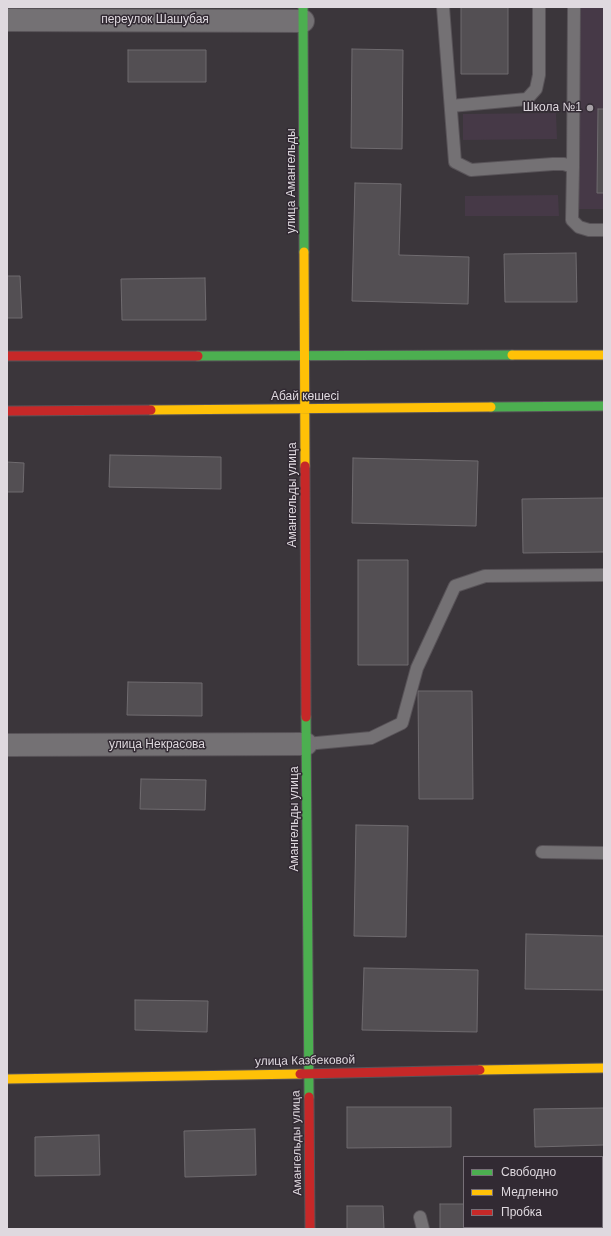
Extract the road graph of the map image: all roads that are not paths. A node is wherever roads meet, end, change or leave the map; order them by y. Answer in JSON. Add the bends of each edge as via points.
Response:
{"nodes":[{"id":1,"x":443,"y":7,"type":"edge"},
{"id":2,"x":539,"y":7,"type":"edge"},
{"id":3,"x":574,"y":7,"type":"edge"},
{"id":4,"x":303,"y":14,"type":"edge"},
{"id":5,"x":7,"y":20,"type":"edge"},
{"id":6,"x":451,"y":106,"type":"junction"},
{"id":7,"x":572,"y":167,"type":"junction"},
{"id":8,"x":604,"y":230,"type":"edge"},
{"id":9,"x":304,"y":355,"type":"junction"},
{"id":10,"x":604,"y":355,"type":"edge"},
{"id":11,"x":7,"y":356,"type":"edge"},
{"id":12,"x":604,"y":406,"type":"edge"},
{"id":13,"x":304,"y":409,"type":"junction"},
{"id":14,"x":7,"y":411,"type":"edge"},
{"id":15,"x":604,"y":575,"type":"edge"},
{"id":16,"x":306,"y":744,"type":"junction"},
{"id":17,"x":7,"y":745,"type":"edge"},
{"id":18,"x":542,"y":852,"type":"dead end"},
{"id":19,"x":604,"y":853,"type":"edge"},
{"id":20,"x":604,"y":1068,"type":"edge"},
{"id":21,"x":308,"y":1073,"type":"junction"},
{"id":22,"x":7,"y":1079,"type":"edge"},
{"id":23,"x":420,"y":1216,"type":"dead end"},
{"id":24,"x":310,"y":1229,"type":"edge"},
{"id":25,"x":423,"y":1229,"type":"edge"}],
"edges":[{"from":1,"to":6,"type":"lane"},
{"from":2,"to":6,"type":"lane","via":[[536,89],[527,99]]},
{"from":3,"to":7,"type":"lane"},
{"from":4,"to":5,"type":"street","name":"переулок Шашубая"},
{"from":4,"to":9,"type":"street","name":"улица Амангельды"},
{"from":6,"to":7,"type":"lane","via":[[455,162],[471,170],[553,164]]},
{"from":7,"to":8,"type":"lane","via":[[572,220],[579,227]]},
{"from":9,"to":10,"type":"street"},
{"from":9,"to":11,"type":"street"},
{"from":9,"to":13,"type":"street","name":"улица Амангельды"},
{"from":12,"to":13,"type":"street","name":"Абай көшесі"},
{"from":13,"to":14,"type":"street","name":"Абай көшесі"},
{"from":13,"to":16,"type":"street","name":"Амангельды улица"},
{"from":15,"to":16,"type":"lane","via":[[485,576],[455,586],[417,668],[402,723],[371,738]]},
{"from":16,"to":17,"type":"street","name":"улица Некрасова"},
{"from":16,"to":21,"type":"street","name":"Амангельды улица"},
{"from":18,"to":19,"type":"lane"},
{"from":20,"to":21,"type":"street","name":"улица Казбековой"},
{"from":21,"to":22,"type":"street","name":"улица Казбековой"},
{"from":21,"to":24,"type":"street","name":"Амангельды улица"},
{"from":23,"to":25,"type":"lane"}]}
